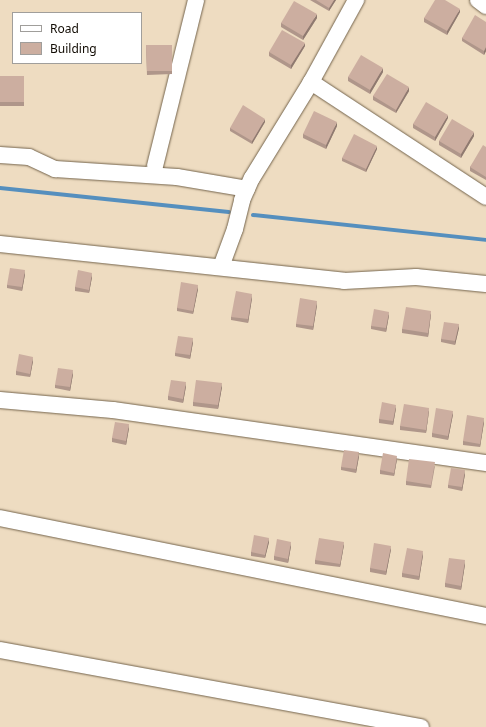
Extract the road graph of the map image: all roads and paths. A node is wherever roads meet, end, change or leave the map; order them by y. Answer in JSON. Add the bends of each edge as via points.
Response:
{"nodes":[{"id":1,"x":196,"y":0,"type":"edge"},
{"id":2,"x":356,"y":0,"type":"edge"},
{"id":3,"x":478,"y":0,"type":"edge"},
{"id":4,"x":486,"y":6,"type":"edge"},
{"id":5,"x":311,"y":82,"type":"junction"},
{"id":6,"x":0,"y":155,"type":"edge"},
{"id":7,"x":154,"y":166,"type":"dead end"},
{"id":8,"x":247,"y":189,"type":"junction"},
{"id":9,"x":486,"y":197,"type":"edge"},
{"id":10,"x":0,"y":244,"type":"edge"},
{"id":11,"x":221,"y":267,"type":"junction"},
{"id":12,"x":486,"y":284,"type":"edge"},
{"id":13,"x":0,"y":400,"type":"edge"},
{"id":14,"x":486,"y":463,"type":"edge"},
{"id":15,"x":0,"y":518,"type":"edge"},
{"id":16,"x":486,"y":616,"type":"edge"},
{"id":17,"x":0,"y":650,"type":"edge"},
{"id":18,"x":421,"y":727,"type":"edge"}],
"edges":[{"from":1,"to":7,"type":"street"},
{"from":2,"to":5,"type":"street"},
{"from":3,"to":4,"type":"street"},
{"from":5,"to":8,"type":"street"},
{"from":5,"to":9,"type":"street"},
{"from":6,"to":8,"type":"street","via":[[29,157],[55,169],[177,177]]},
{"from":8,"to":11,"type":"street"},
{"from":10,"to":11,"type":"street"},
{"from":11,"to":12,"type":"street","via":[[344,281],[416,277]]},
{"from":13,"to":14,"type":"street","via":[[113,410]]},
{"from":15,"to":16,"type":"street"},
{"from":17,"to":18,"type":"street"}]}
